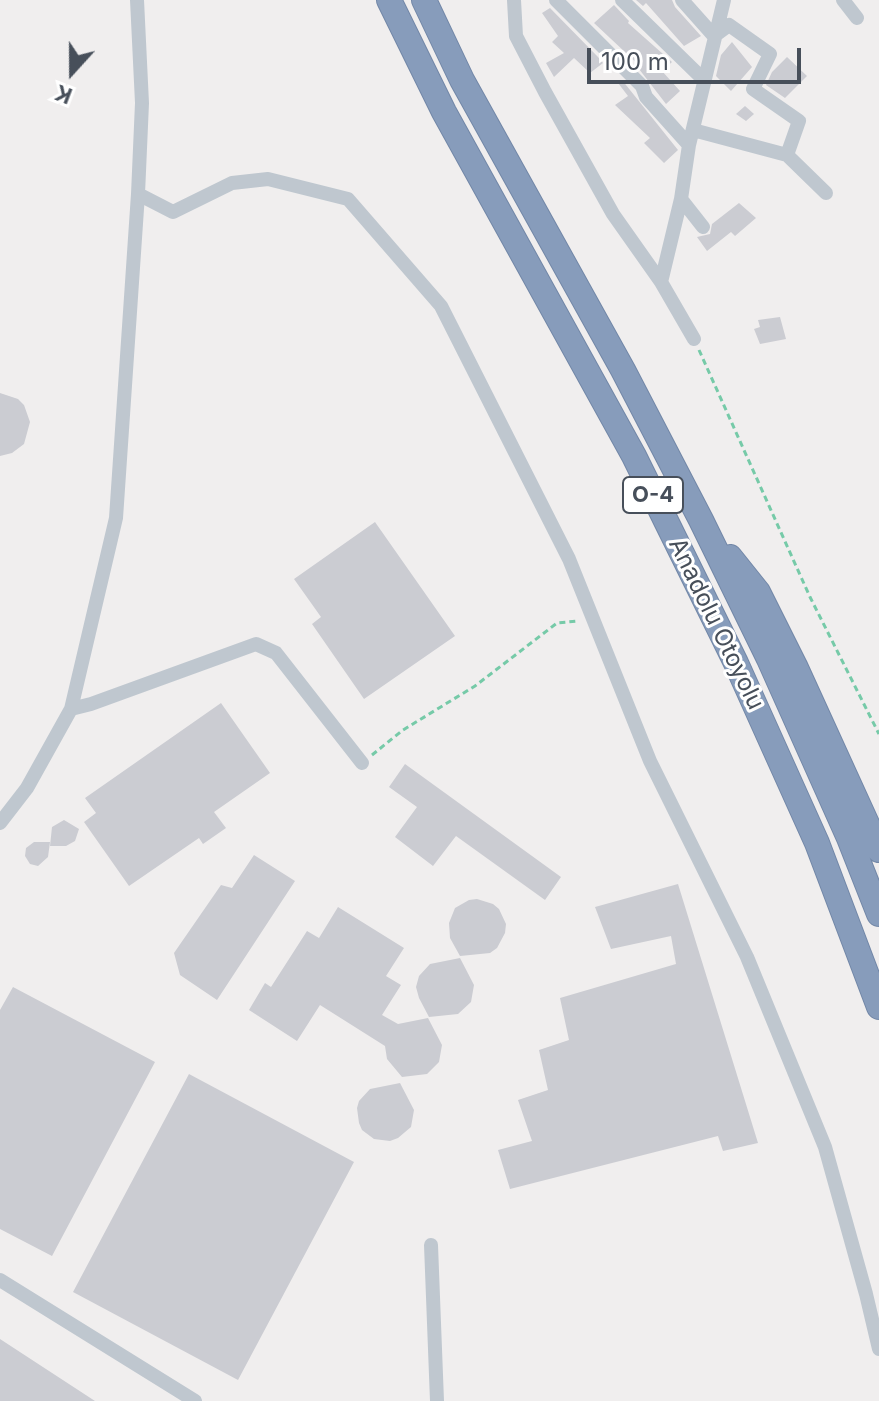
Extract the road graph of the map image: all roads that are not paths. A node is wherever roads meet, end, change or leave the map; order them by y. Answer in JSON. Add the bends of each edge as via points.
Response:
{"nodes":[{"id":1,"x":137,"y":0,"type":"edge"},
{"id":2,"x":389,"y":0,"type":"edge"},
{"id":3,"x":424,"y":0,"type":"edge"},
{"id":4,"x":514,"y":0,"type":"edge"},
{"id":5,"x":556,"y":0,"type":"edge"},
{"id":6,"x":623,"y":0,"type":"edge"},
{"id":7,"x":682,"y":0,"type":"edge"},
{"id":8,"x":724,"y":0,"type":"edge"},
{"id":9,"x":843,"y":0,"type":"edge"},
{"id":10,"x":857,"y":18,"type":"dead end"},
{"id":11,"x":714,"y":36,"type":"junction"},
{"id":12,"x":704,"y":80,"type":"junction"},
{"id":13,"x":691,"y":138,"type":"junction"},
{"id":14,"x":787,"y":155,"type":"junction"},
{"id":15,"x":826,"y":193,"type":"dead end"},
{"id":16,"x":138,"y":194,"type":"junction"},
{"id":17,"x":681,"y":199,"type":"junction"},
{"id":18,"x":703,"y":227,"type":"dead end"},
{"id":19,"x":661,"y":282,"type":"junction"},
{"id":20,"x":694,"y":339,"type":"road end"},
{"id":21,"x":701,"y":520,"type":"junction"},
{"id":22,"x":71,"y":709,"type":"junction"},
{"id":23,"x":362,"y":763,"type":"road end"},
{"id":24,"x":0,"y":823,"type":"edge"},
{"id":25,"x":879,"y":850,"type":"edge"},
{"id":26,"x":879,"y":914,"type":"edge"},
{"id":27,"x":879,"y":1007,"type":"edge"},
{"id":28,"x":431,"y":1245,"type":"dead end"},
{"id":29,"x":0,"y":1280,"type":"edge"},
{"id":30,"x":879,"y":1349,"type":"edge"},
{"id":31,"x":195,"y":1401,"type":"edge"},
{"id":32,"x":437,"y":1401,"type":"edge"}],
"edges":[{"from":1,"to":16,"type":"street","via":[[142,103]]},
{"from":2,"to":27,"type":"highway","name":"Anadolu Otoyolu","number":"O-4","via":[[444,112],[634,456],[736,663],[817,843]]},
{"from":3,"to":21,"type":"highway","name":"Anadolu Otoyolu","number":"O-4","via":[[469,93]]},
{"from":4,"to":19,"type":"street","via":[[516,36],[545,92],[613,214]]},
{"from":5,"to":13,"type":"street"},
{"from":6,"to":12,"type":"street"},
{"from":7,"to":11,"type":"street"},
{"from":8,"to":11,"type":"street"},
{"from":9,"to":10,"type":"street"},
{"from":11,"to":12,"type":"street"},
{"from":11,"to":14,"type":"street","via":[[729,25],[770,54],[753,89],[799,121]]},
{"from":12,"to":13,"type":"street"},
{"from":13,"to":14,"type":"street"},
{"from":13,"to":17,"type":"street"},
{"from":14,"to":15,"type":"street"},
{"from":16,"to":22,"type":"street","via":[[116,518]]},
{"from":16,"to":30,"type":"street","via":[[173,212],[232,183],[268,179],[348,199],[441,306],[569,559],[650,761],[747,957],[825,1147]]},
{"from":17,"to":18,"type":"street"},
{"from":17,"to":19,"type":"street"},
{"from":19,"to":20,"type":"street"},
{"from":21,"to":25,"type":"highway","via":[[758,592]]},
{"from":21,"to":26,"type":"highway","name":"Anadolu Otoyolu","number":"O-4","via":[[769,659]]},
{"from":22,"to":23,"type":"street","via":[[256,644],[276,653]]},
{"from":22,"to":24,"type":"street","via":[[27,788]]},
{"from":28,"to":32,"type":"street"},
{"from":29,"to":31,"type":"street"}]}
